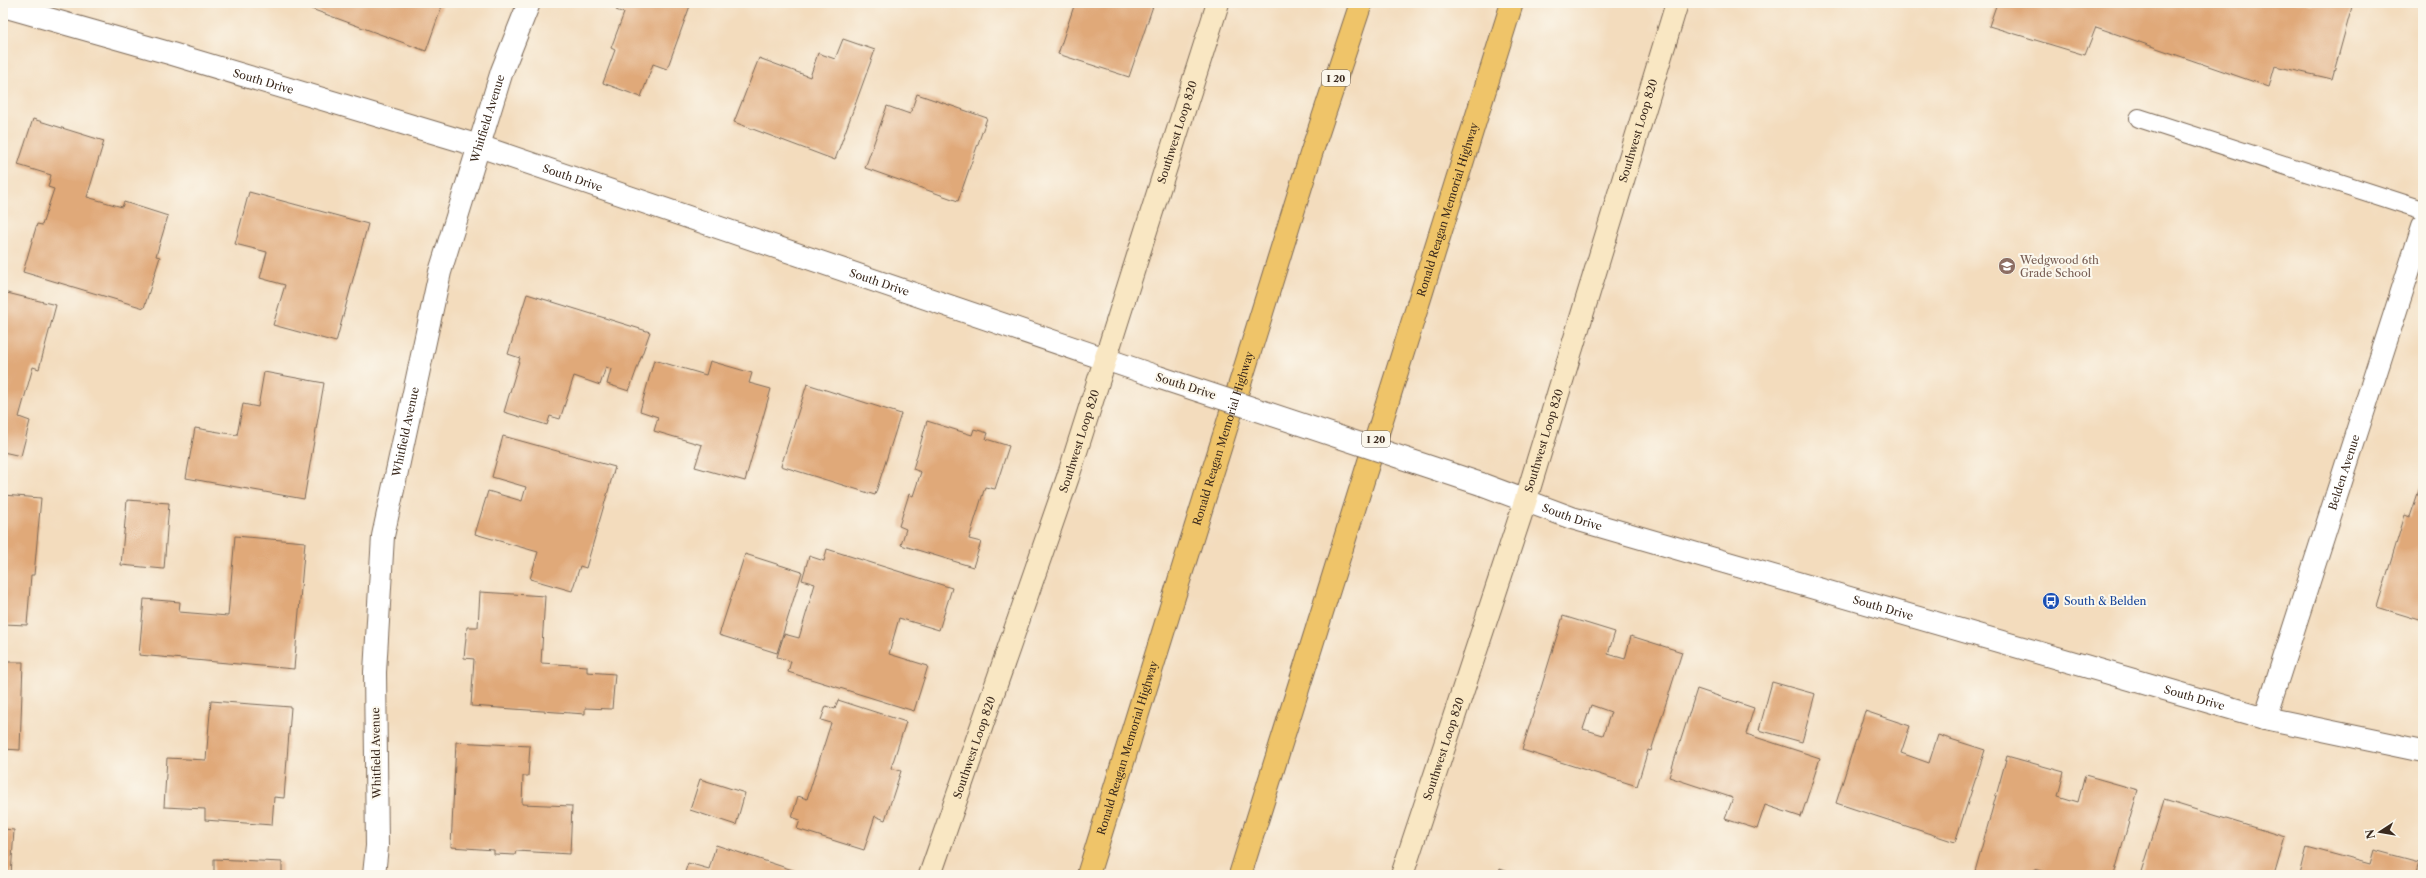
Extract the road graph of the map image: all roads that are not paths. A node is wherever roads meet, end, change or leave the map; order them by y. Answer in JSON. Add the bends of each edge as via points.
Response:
{"nodes":[{"id":1,"x":529,"y":3,"type":"edge"},
{"id":2,"x":1218,"y":3,"type":"edge"},
{"id":3,"x":1361,"y":3,"type":"edge"},
{"id":4,"x":1512,"y":3,"type":"edge"},
{"id":5,"x":1677,"y":3,"type":"edge"},
{"id":6,"x":3,"y":6,"type":"edge"},
{"id":7,"x":2139,"y":118,"type":"dead end"},
{"id":8,"x":479,"y":146,"type":"junction"},
{"id":9,"x":2423,"y":210,"type":"edge"},
{"id":10,"x":2423,"y":226,"type":"edge"},
{"id":11,"x":1106,"y":360,"type":"junction"},
{"id":12,"x":1526,"y":499,"type":"junction"},
{"id":13,"x":2265,"y":718,"type":"junction"},
{"id":14,"x":2423,"y":751,"type":"edge"},
{"id":15,"x":1091,"y":865,"type":"edge"},
{"id":16,"x":374,"y":875,"type":"edge"},
{"id":17,"x":930,"y":875,"type":"edge"},
{"id":18,"x":1078,"y":875,"type":"edge"},
{"id":19,"x":1240,"y":875,"type":"edge"},
{"id":20,"x":1402,"y":875,"type":"edge"}],
"edges":[{"from":1,"to":8,"type":"street","name":"Whitfield Avenue","via":[[502,71]]},
{"from":2,"to":11,"type":"main road","name":"Southwest Loop 820"},
{"from":3,"to":15,"type":"highway","name":"Ronald Reagan Memorial Highway","number":"I 20","via":[[1311,154]]},
{"from":4,"to":19,"type":"highway","name":"Ronald Reagan Memorial Highway","number":"I 20"},
{"from":5,"to":12,"type":"main road","name":"Southwest Loop 820"},
{"from":6,"to":8,"type":"street","name":"South Drive"},
{"from":7,"to":9,"type":"lane"},
{"from":8,"to":11,"type":"street","name":"South Drive"},
{"from":8,"to":16,"type":"street","name":"Whitfield Avenue","via":[[440,272],[383,536],[375,672],[377,846]]},
{"from":10,"to":13,"type":"street","name":"Belden Avenue"},
{"from":11,"to":12,"type":"street","name":"South Drive","bridge":true},
{"from":11,"to":17,"type":"main road","name":"Southwest Loop 820"},
{"from":12,"to":13,"type":"street","name":"South Drive","via":[[1572,518]]},
{"from":12,"to":20,"type":"main road","name":"Southwest Loop 820"},
{"from":13,"to":14,"type":"street","name":"South Drive"},
{"from":15,"to":18,"type":"highway"}]}
